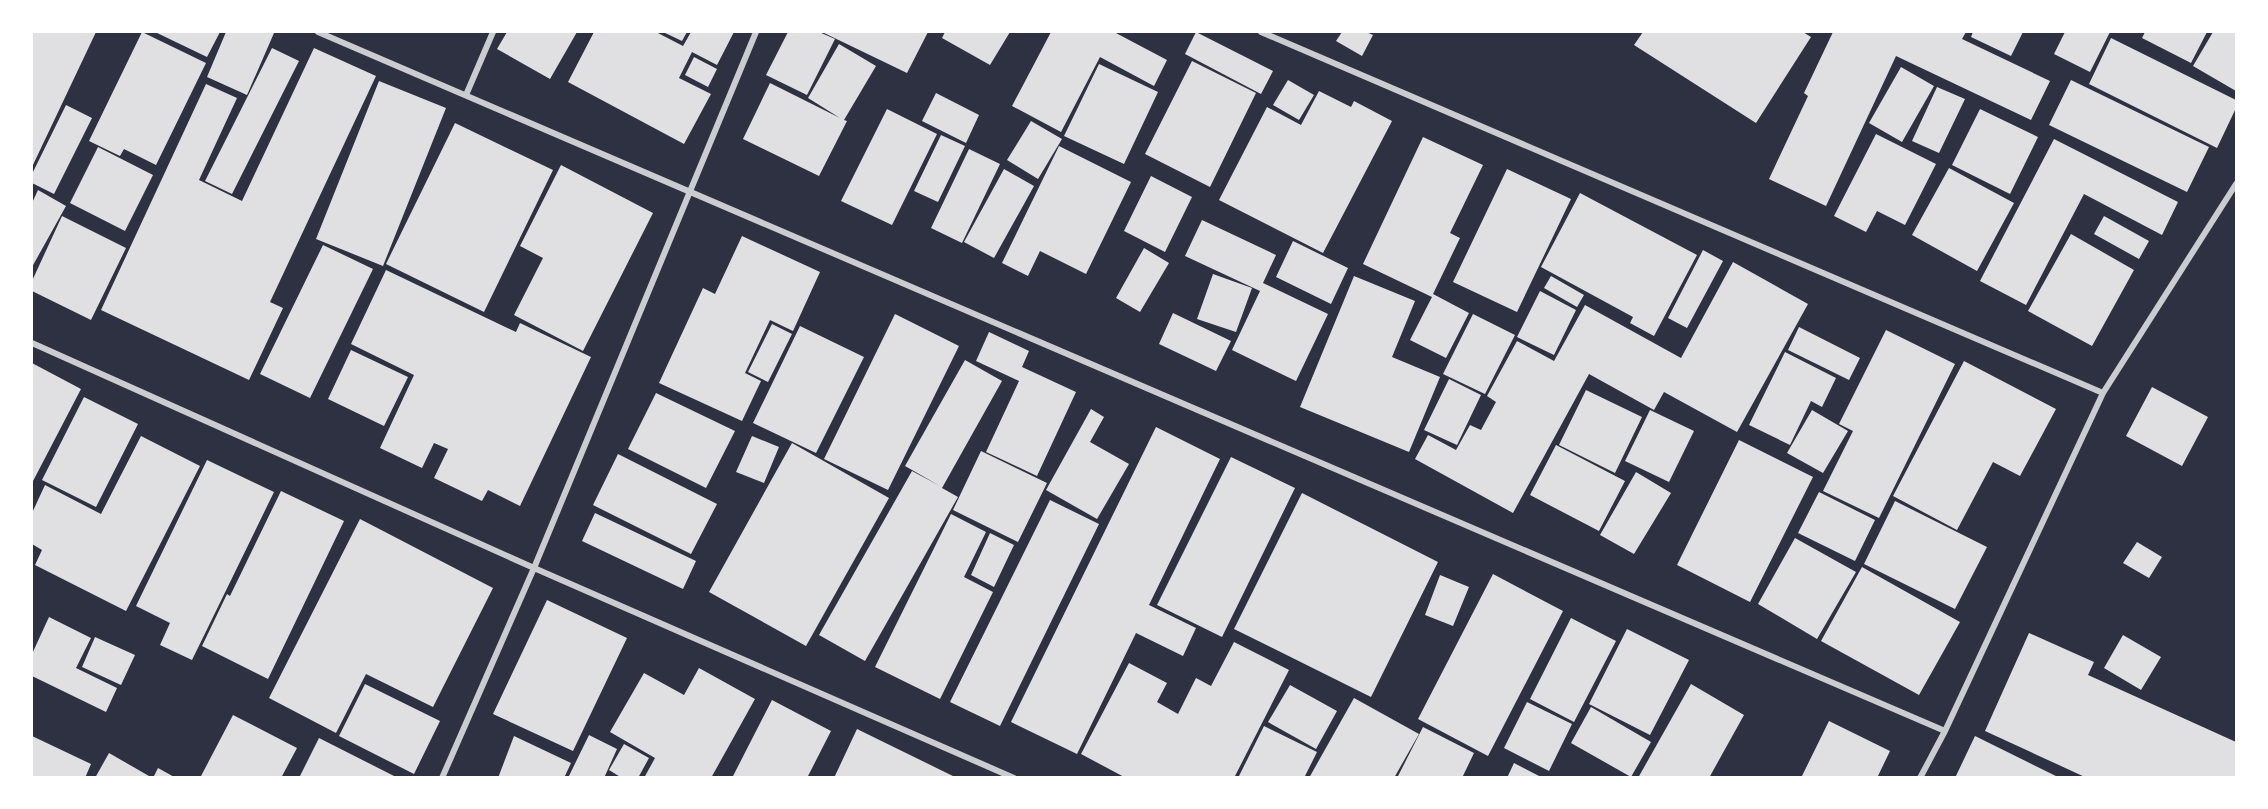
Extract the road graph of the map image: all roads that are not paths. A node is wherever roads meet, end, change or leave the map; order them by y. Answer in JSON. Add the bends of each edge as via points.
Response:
{"nodes":[{"id":1,"x":318,"y":32,"type":"edge"},
{"id":2,"x":494,"y":32,"type":"edge"},
{"id":3,"x":756,"y":32,"type":"edge"},
{"id":4,"x":1261,"y":32,"type":"edge"},
{"id":5,"x":466,"y":95,"type":"junction"},
{"id":6,"x":2236,"y":184,"type":"edge"},
{"id":7,"x":689,"y":191,"type":"junction"},
{"id":8,"x":32,"y":343,"type":"edge"},
{"id":9,"x":2103,"y":393,"type":"junction"},
{"id":10,"x":534,"y":568,"type":"junction"},
{"id":11,"x":1945,"y":731,"type":"junction"},
{"id":12,"x":442,"y":777,"type":"edge"},
{"id":13,"x":1014,"y":777,"type":"edge"},
{"id":14,"x":1920,"y":777,"type":"edge"}],
"edges":[{"from":1,"to":5,"type":"street"},
{"from":2,"to":5,"type":"street"},
{"from":3,"to":7,"type":"street"},
{"from":4,"to":9,"type":"street"},
{"from":5,"to":7,"type":"street"},
{"from":6,"to":9,"type":"street"},
{"from":7,"to":10,"type":"street"},
{"from":7,"to":11,"type":"street"},
{"from":8,"to":10,"type":"street"},
{"from":9,"to":11,"type":"street"},
{"from":10,"to":12,"type":"street"},
{"from":10,"to":13,"type":"street"},
{"from":11,"to":14,"type":"street"}]}
